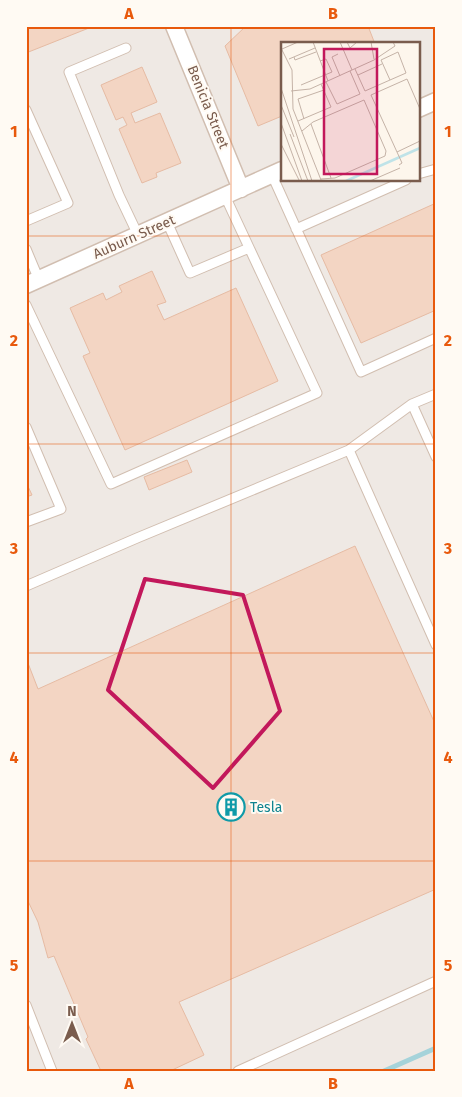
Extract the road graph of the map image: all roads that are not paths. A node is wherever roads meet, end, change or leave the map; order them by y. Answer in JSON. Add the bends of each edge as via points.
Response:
{"nodes":[{"id":1,"x":174,"y":26,"type":"edge"},
{"id":2,"x":126,"y":48,"type":"dead end"},
{"id":3,"x":436,"y":101,"type":"edge"},
{"id":4,"x":420,"y":108,"type":"edge"},
{"id":5,"x":26,"y":110,"type":"edge"},
{"id":6,"x":436,"y":169,"type":"edge"},
{"id":7,"x":277,"y":172,"type":"edge"},
{"id":8,"x":420,"y":173,"type":"edge"},
{"id":9,"x":404,"y":181,"type":"edge"},
{"id":10,"x":241,"y":189,"type":"junction"},
{"id":11,"x":225,"y":196,"type":"junction"},
{"id":12,"x":26,"y":221,"type":"edge"},
{"id":13,"x":167,"y":222,"type":"junction"},
{"id":14,"x":296,"y":229,"type":"junction"},
{"id":15,"x":138,"y":235,"type":"junction"},
{"id":16,"x":249,"y":248,"type":"junction"},
{"id":17,"x":26,"y":249,"type":"edge"},
{"id":18,"x":32,"y":283,"type":"edge"},
{"id":19,"x":26,"y":305,"type":"edge"},
{"id":20,"x":436,"y":338,"type":"edge"},
{"id":21,"x":436,"y":394,"type":"edge"},
{"id":22,"x":412,"y":404,"type":"junction"},
{"id":23,"x":26,"y":427,"type":"edge"},
{"id":24,"x":349,"y":450,"type":"junction"},
{"id":25,"x":436,"y":457,"type":"edge"},
{"id":26,"x":26,"y":522,"type":"edge"},
{"id":27,"x":26,"y":586,"type":"edge"},
{"id":28,"x":436,"y":645,"type":"edge"},
{"id":29,"x":436,"y":980,"type":"edge"},
{"id":30,"x":26,"y":1005,"type":"edge"},
{"id":31,"x":52,"y":1071,"type":"edge"},
{"id":32,"x":238,"y":1071,"type":"edge"}],
"edges":[{"from":1,"to":10,"type":"street","name":"Benicia Street"},
{"from":2,"to":15,"type":"lane","via":[[69,72]]},
{"from":3,"to":4,"type":"street"},
{"from":5,"to":12,"type":"lane","via":[[68,203]]},
{"from":6,"to":8,"type":"lane"},
{"from":7,"to":10,"type":"street","name":"Auburn Street"},
{"from":7,"to":14,"type":"lane"},
{"from":9,"to":14,"type":"lane"},
{"from":10,"to":11,"type":"street","name":"Auburn Street"},
{"from":11,"to":13,"type":"street","name":"Auburn Street"},
{"from":11,"to":16,"type":"lane"},
{"from":13,"to":15,"type":"street","name":"Auburn Street"},
{"from":13,"to":16,"type":"lane","via":[[190,274]]},
{"from":14,"to":20,"type":"lane","via":[[361,372]]},
{"from":15,"to":18,"type":"street","name":"Auburn Street"},
{"from":16,"to":19,"type":"lane","via":[[317,393],[111,484]]},
{"from":17,"to":18,"type":"lane"},
{"from":21,"to":22,"type":"lane"},
{"from":22,"to":24,"type":"lane"},
{"from":22,"to":25,"type":"lane"},
{"from":23,"to":26,"type":"lane","via":[[61,509]]},
{"from":24,"to":27,"type":"lane"},
{"from":24,"to":28,"type":"lane"},
{"from":29,"to":32,"type":"lane"},
{"from":30,"to":31,"type":"lane"}]}
